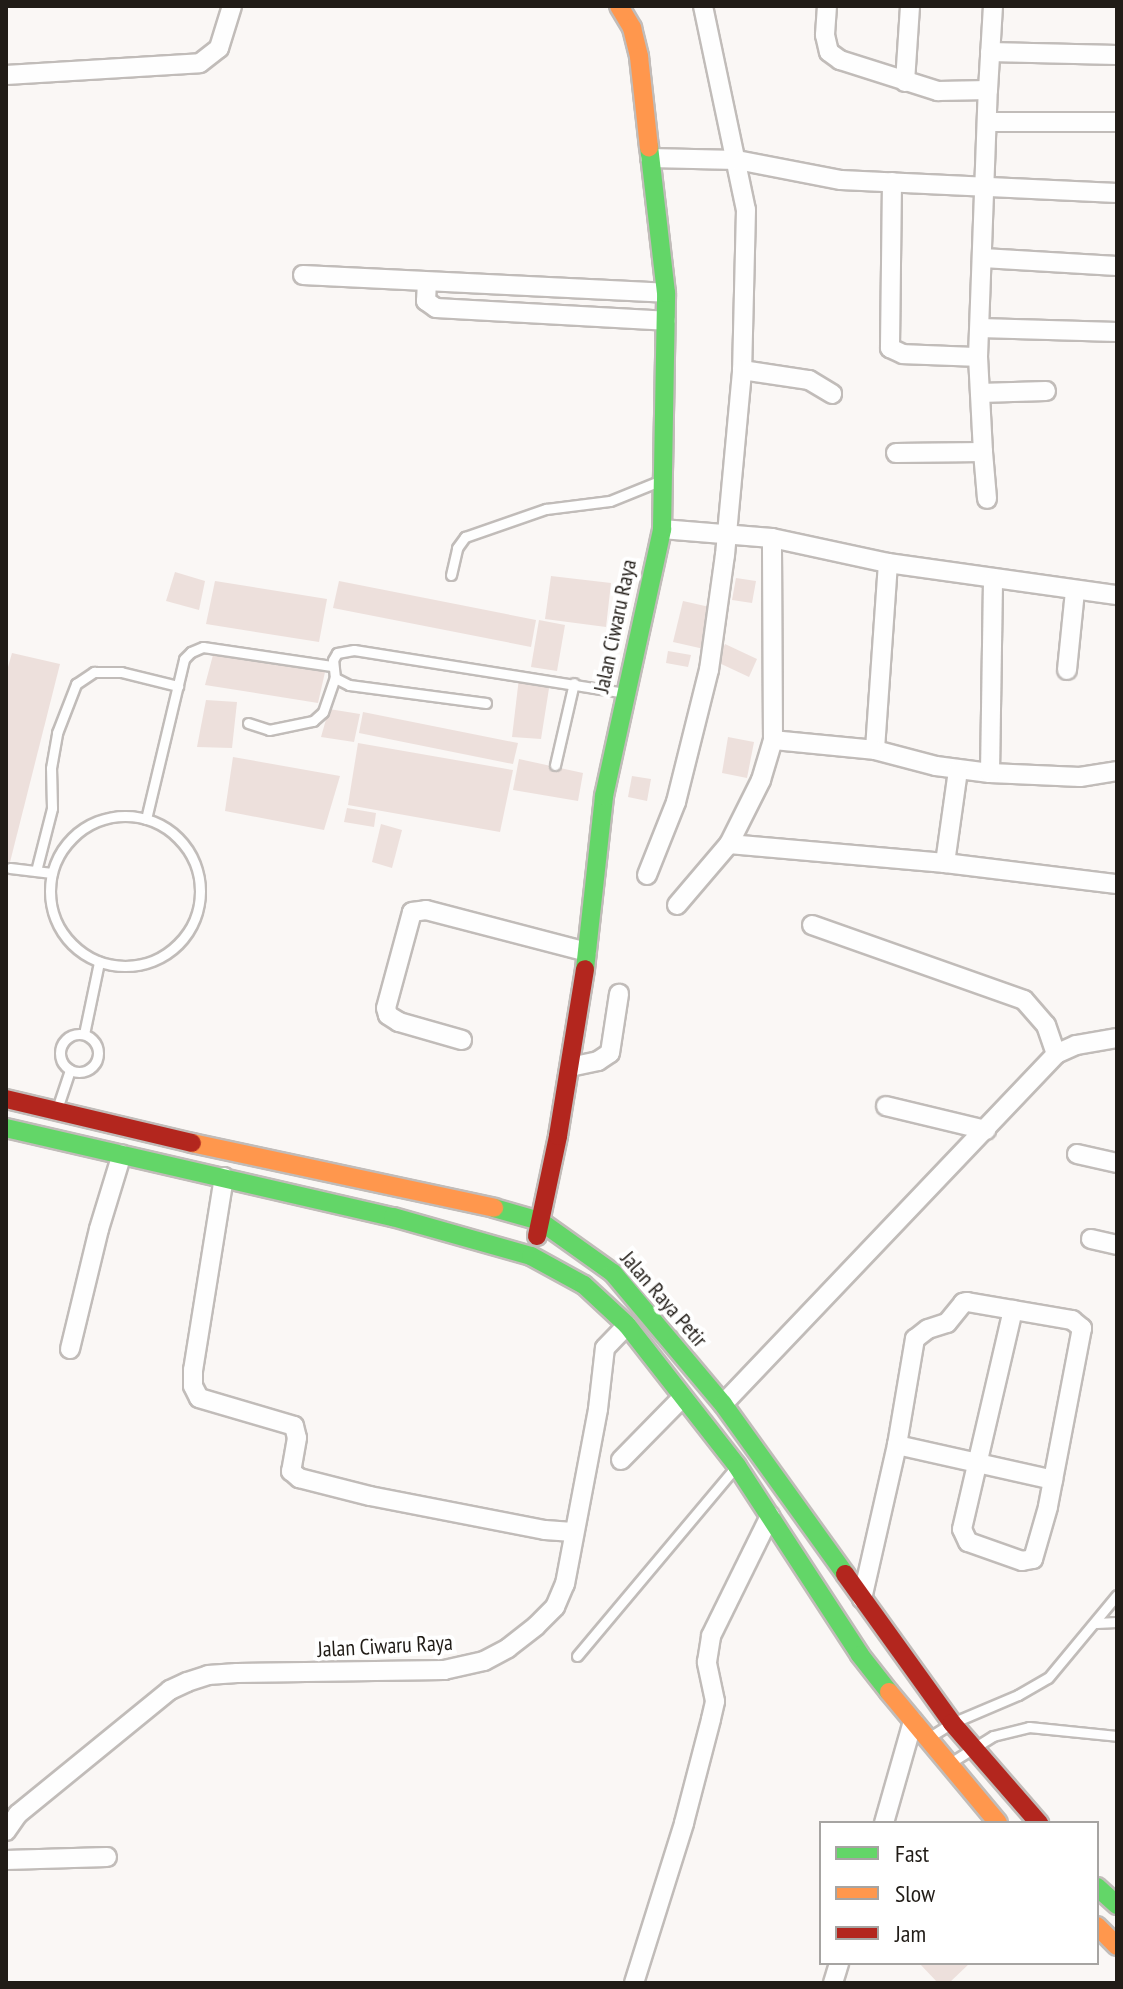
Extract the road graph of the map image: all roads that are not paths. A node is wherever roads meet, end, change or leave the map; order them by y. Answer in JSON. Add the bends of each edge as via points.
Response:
{"nodes":[{"id":1,"x":232,"y":6,"type":"edge"},
{"id":2,"x":619,"y":6,"type":"edge"},
{"id":3,"x":703,"y":6,"type":"edge"},
{"id":4,"x":827,"y":6,"type":"edge"},
{"id":5,"x":910,"y":6,"type":"edge"},
{"id":6,"x":993,"y":6,"type":"edge"},
{"id":7,"x":990,"y":52,"type":"junction"},
{"id":8,"x":1117,"y":55,"type":"edge"},
{"id":9,"x":6,"y":75,"type":"edge"},
{"id":10,"x":905,"y":82,"type":"junction"},
{"id":11,"x":988,"y":90,"type":"junction"},
{"id":12,"x":989,"y":122,"type":"junction"},
{"id":13,"x":1117,"y":122,"type":"edge"},
{"id":14,"x":650,"y":158,"type":"junction"},
{"id":15,"x":737,"y":160,"type":"junction"},
{"id":16,"x":892,"y":182,"type":"junction"},
{"id":17,"x":987,"y":188,"type":"junction"},
{"id":18,"x":1117,"y":193,"type":"edge"},
{"id":19,"x":983,"y":258,"type":"junction"},
{"id":20,"x":1117,"y":266,"type":"edge"},
{"id":21,"x":303,"y":275,"type":"dead end"},
{"id":22,"x":427,"y":282,"type":"junction"},
{"id":23,"x":623,"y":291,"type":"junction"},
{"id":24,"x":666,"y":293,"type":"junction"},
{"id":25,"x":622,"y":319,"type":"junction"},
{"id":26,"x":666,"y":321,"type":"junction"},
{"id":27,"x":980,"y":328,"type":"junction"},
{"id":28,"x":1117,"y":332,"type":"edge"},
{"id":29,"x":978,"y":357,"type":"junction"},
{"id":30,"x":742,"y":370,"type":"junction"},
{"id":31,"x":1046,"y":391,"type":"dead end"},
{"id":32,"x":980,"y":393,"type":"junction"},
{"id":33,"x":832,"y":394,"type":"dead end"},
{"id":34,"x":983,"y":452,"type":"junction"},
{"id":35,"x":896,"y":453,"type":"dead end"},
{"id":36,"x":665,"y":479,"type":"junction"},
{"id":37,"x":987,"y":499,"type":"dead end"},
{"id":38,"x":662,"y":529,"type":"junction"},
{"id":39,"x":727,"y":532,"type":"junction"},
{"id":40,"x":772,"y":538,"type":"junction"},
{"id":41,"x":888,"y":563,"type":"junction"},
{"id":42,"x":451,"y":575,"type":"dead end"},
{"id":43,"x":993,"y":578,"type":"junction"},
{"id":44,"x":1075,"y":591,"type":"junction"},
{"id":45,"x":1117,"y":595,"type":"edge"},
{"id":46,"x":332,"y":666,"type":"junction"},
{"id":47,"x":1067,"y":670,"type":"dead end"},
{"id":48,"x":335,"y":678,"type":"junction"},
{"id":49,"x":574,"y":683,"type":"junction"},
{"id":50,"x":178,"y":686,"type":"junction"},
{"id":51,"x":625,"y":693,"type":"junction"},
{"id":52,"x":486,"y":703,"type":"dead end"},
{"id":53,"x":248,"y":723,"type":"dead end"},
{"id":54,"x":773,"y":740,"type":"junction"},
{"id":55,"x":875,"y":750,"type":"junction"},
{"id":56,"x":555,"y":765,"type":"dead end"},
{"id":57,"x":958,"y":770,"type":"junction"},
{"id":58,"x":1117,"y":771,"type":"edge"},
{"id":59,"x":990,"y":773,"type":"junction"},
{"id":60,"x":146,"y":819,"type":"junction"},
{"id":61,"x":729,"y":844,"type":"junction"},
{"id":62,"x":945,"y":863,"type":"junction"},
{"id":63,"x":10,"y":868,"type":"dead end"},
{"id":64,"x":36,"y":871,"type":"junction"},
{"id":65,"x":52,"y":873,"type":"junction"},
{"id":66,"x":647,"y":875,"type":"dead end"},
{"id":67,"x":1117,"y":884,"type":"edge"},
{"id":68,"x":677,"y":905,"type":"dead end"},
{"id":69,"x":812,"y":925,"type":"dead end"},
{"id":70,"x":587,"y":952,"type":"junction"},
{"id":71,"x":99,"y":962,"type":"junction"},
{"id":72,"x":619,"y":994,"type":"dead end"},
{"id":73,"x":84,"y":1034,"type":"junction"},
{"id":74,"x":1117,"y":1038,"type":"edge"},
{"id":75,"x":462,"y":1040,"type":"dead end"},
{"id":76,"x":1056,"y":1054,"type":"junction"},
{"id":77,"x":570,"y":1067,"type":"junction"},
{"id":78,"x":70,"y":1070,"type":"junction"},
{"id":79,"x":6,"y":1099,"type":"edge"},
{"id":80,"x":886,"y":1106,"type":"dead end"},
{"id":81,"x":57,"y":1110,"type":"junction"},
{"id":82,"x":986,"y":1130,"type":"junction"},
{"id":83,"x":7,"y":1133,"type":"edge"},
{"id":84,"x":122,"y":1154,"type":"junction"},
{"id":85,"x":1077,"y":1154,"type":"dead end"},
{"id":86,"x":1117,"y":1163,"type":"edge"},
{"id":87,"x":224,"y":1177,"type":"junction"},
{"id":88,"x":540,"y":1221,"type":"junction"},
{"id":89,"x":1091,"y":1239,"type":"dead end"},
{"id":90,"x":1117,"y":1245,"type":"edge"},
{"id":91,"x":531,"y":1256,"type":"junction"},
{"id":92,"x":1013,"y":1310,"type":"junction"},
{"id":93,"x":627,"y":1325,"type":"junction"},
{"id":94,"x":70,"y":1349,"type":"dead end"},
{"id":95,"x":681,"y":1399,"type":"junction"},
{"id":96,"x":723,"y":1404,"type":"junction"},
{"id":97,"x":897,"y":1445,"type":"junction"},
{"id":98,"x":621,"y":1460,"type":"dead end"},
{"id":99,"x":979,"y":1461,"type":"junction"},
{"id":100,"x":737,"y":1466,"type":"junction"},
{"id":101,"x":1053,"y":1480,"type":"junction"},
{"id":102,"x":770,"y":1516,"type":"junction"},
{"id":103,"x":570,"y":1532,"type":"junction"},
{"id":104,"x":1117,"y":1595,"type":"edge"},
{"id":105,"x":862,"y":1599,"type":"junction"},
{"id":106,"x":1117,"y":1622,"type":"edge"},
{"id":107,"x":1096,"y":1623,"type":"junction"},
{"id":108,"x":577,"y":1656,"type":"dead end"},
{"id":109,"x":913,"y":1721,"type":"junction"},
{"id":110,"x":952,"y":1723,"type":"junction"},
{"id":111,"x":1117,"y":1736,"type":"edge"},
{"id":112,"x":925,"y":1740,"type":"junction"},
{"id":113,"x":972,"y":1749,"type":"junction"},
{"id":114,"x":947,"y":1766,"type":"junction"},
{"id":115,"x":885,"y":1821,"type":"edge"},
{"id":116,"x":994,"y":1821,"type":"edge"},
{"id":117,"x":1037,"y":1821,"type":"edge"},
{"id":118,"x":6,"y":1831,"type":"edge"},
{"id":119,"x":107,"y":1857,"type":"dead end"},
{"id":120,"x":6,"y":1860,"type":"edge"},
{"id":121,"x":1099,"y":1889,"type":"edge"},
{"id":122,"x":1117,"y":1905,"type":"edge"},
{"id":123,"x":1099,"y":1928,"type":"edge"},
{"id":124,"x":1117,"y":1946,"type":"edge"},
{"id":125,"x":634,"y":1983,"type":"edge"}],
"edges":[{"from":1,"to":9,"type":"street","via":[[219,48],[200,63]]},
{"from":2,"to":14,"type":"main road","name":"Jalan Ciwaru Raya","via":[[632,28],[639,57]]},
{"from":3,"to":15,"type":"street"},
{"from":4,"to":10,"type":"street","via":[[829,52]]},
{"from":5,"to":10,"type":"street"},
{"from":6,"to":7,"type":"street"},
{"from":7,"to":8,"type":"street"},
{"from":7,"to":11,"type":"street"},
{"from":10,"to":11,"type":"street","via":[[938,91]]},
{"from":11,"to":12,"type":"street"},
{"from":12,"to":13,"type":"street"},
{"from":12,"to":17,"type":"street"},
{"from":14,"to":15,"type":"street"},
{"from":14,"to":24,"type":"main road","name":"Jalan Ciwaru Raya"},
{"from":15,"to":16,"type":"street","via":[[841,180]]},
{"from":15,"to":30,"type":"street","via":[[746,210]]},
{"from":16,"to":17,"type":"street"},
{"from":16,"to":29,"type":"street","via":[[890,348],[903,354]]},
{"from":17,"to":18,"type":"street"},
{"from":17,"to":19,"type":"street"},
{"from":19,"to":20,"type":"street"},
{"from":19,"to":27,"type":"street"},
{"from":21,"to":22,"type":"street"},
{"from":22,"to":23,"type":"street"},
{"from":22,"to":25,"type":"street","via":[[426,301],[436,308]]},
{"from":23,"to":24,"type":"street"},
{"from":23,"to":25,"type":"street"},
{"from":24,"to":26,"type":"main road","name":"Jalan Ciwaru Raya"},
{"from":25,"to":26,"type":"street"},
{"from":26,"to":36,"type":"main road","name":"Jalan Ciwaru Raya"},
{"from":27,"to":28,"type":"street"},
{"from":27,"to":29,"type":"street"},
{"from":29,"to":32,"type":"street"},
{"from":30,"to":33,"type":"street","via":[[809,380]]},
{"from":30,"to":39,"type":"street"},
{"from":31,"to":32,"type":"street"},
{"from":32,"to":34,"type":"street"},
{"from":34,"to":35,"type":"street"},
{"from":34,"to":37,"type":"street"},
{"from":36,"to":38,"type":"main road","name":"Jalan Ciwaru Raya"},
{"from":36,"to":42,"type":"lane","via":[[610,501],[546,509],[465,537]]},
{"from":38,"to":39,"type":"street"},
{"from":38,"to":51,"type":"main road","name":"Jalan Ciwaru Raya"},
{"from":39,"to":40,"type":"street"},
{"from":39,"to":66,"type":"street","via":[[709,670],[676,802]]},
{"from":40,"to":41,"type":"street"},
{"from":40,"to":54,"type":"street"},
{"from":41,"to":43,"type":"street"},
{"from":41,"to":55,"type":"street"},
{"from":43,"to":44,"type":"street"},
{"from":43,"to":59,"type":"street"},
{"from":44,"to":45,"type":"street"},
{"from":44,"to":47,"type":"street"},
{"from":46,"to":48,"type":"lane"},
{"from":46,"to":49,"type":"lane","via":[[337,653],[354,650]]},
{"from":46,"to":50,"type":"lane","via":[[203,647],[184,659]]},
{"from":48,"to":52,"type":"lane","via":[[349,685]]},
{"from":48,"to":53,"type":"lane","via":[[323,712],[313,721],[269,730]]},
{"from":49,"to":51,"type":"lane"},
{"from":49,"to":56,"type":"lane"},
{"from":50,"to":60,"type":"lane"},
{"from":50,"to":64,"type":"lane","via":[[121,672],[94,672],[76,684],[57,733],[52,808]]},
{"from":51,"to":70,"type":"main road","name":"Jalan Ciwaru Raya","via":[[604,796]]},
{"from":54,"to":55,"type":"street"},
{"from":54,"to":61,"type":"street","via":[[761,780]]},
{"from":55,"to":57,"type":"street"},
{"from":57,"to":59,"type":"street"},
{"from":57,"to":62,"type":"street"},
{"from":58,"to":59,"type":"street","via":[[1080,777]]},
{"from":60,"to":65,"type":"lane","via":[[118,816],[90,825],[68,842]]},
{"from":60,"to":71,"type":"lane","via":[[171,832],[190,853],[199,880],[198,908],[187,934],[155,960],[127,966]]},
{"from":61,"to":62,"type":"street"},
{"from":61,"to":68,"type":"street"},
{"from":62,"to":67,"type":"street"},
{"from":63,"to":64,"type":"lane"},
{"from":64,"to":65,"type":"lane"},
{"from":65,"to":71,"type":"lane","via":[[51,905],[60,929],[77,949]]},
{"from":69,"to":76,"type":"street","via":[[1024,1000],[1046,1025]]},
{"from":70,"to":75,"type":"street","via":[[426,910],[412,912],[388,1015]]},
{"from":70,"to":77,"type":"main road","name":"Jalan Ciwaru Raya"},
{"from":71,"to":73,"type":"lane"},
{"from":72,"to":77,"type":"street","via":[[610,1053]]},
{"from":73,"to":78,"type":"lane","via":[[73,1035],[60,1047],[61,1060]]},
{"from":73,"to":78,"type":"lane","via":[[98,1049],[95,1063],[84,1072]]},
{"from":74,"to":76,"type":"street"},
{"from":76,"to":82,"type":"street"},
{"from":77,"to":88,"type":"main road","name":"Jalan Ciwaru Raya"},
{"from":78,"to":81,"type":"lane"},
{"from":79,"to":81,"type":"main road","name":"Jalan Raya Petir"},
{"from":80,"to":82,"type":"street"},
{"from":81,"to":88,"type":"main road","name":"Jalan Raya Petir"},
{"from":82,"to":96,"type":"street"},
{"from":83,"to":84,"type":"main road","name":"Jalan Raya Petir"},
{"from":84,"to":87,"type":"main road","name":"Jalan Raya Petir"},
{"from":84,"to":94,"type":"street"},
{"from":85,"to":86,"type":"street"},
{"from":87,"to":91,"type":"main road","name":"Jalan Raya Petir"},
{"from":87,"to":103,"type":"street","via":[[193,1370],[199,1398],[294,1426],[291,1471],[299,1478]]},
{"from":88,"to":91,"type":"main road","name":"Jalan Ciwaru Raya"},
{"from":88,"to":96,"type":"main road","name":"Jalan Raya Petir","via":[[613,1273]]},
{"from":89,"to":90,"type":"street"},
{"from":91,"to":93,"type":"main road","name":"Jalan Raya Petir","via":[[584,1285]]},
{"from":92,"to":97,"type":"street","via":[[963,1303],[947,1323],[918,1335]]},
{"from":92,"to":99,"type":"street"},
{"from":92,"to":101,"type":"street","via":[[1072,1320],[1082,1328]]},
{"from":93,"to":95,"type":"main road","name":"Jalan Raya Petir"},
{"from":93,"to":103,"type":"street","name":"Jalan Ciwaru Raya","via":[[605,1348],[598,1409]]},
{"from":95,"to":98,"type":"street"},
{"from":95,"to":100,"type":"main road","name":"Jalan Raya Petir"},
{"from":96,"to":105,"type":"main road","name":"Jalan Raya Petir"},
{"from":97,"to":99,"type":"street"},
{"from":97,"to":105,"type":"street"},
{"from":99,"to":101,"type":"street"},
{"from":99,"to":101,"type":"street","via":[[962,1519],[964,1536],[1022,1561],[1033,1559],[1037,1551]]},
{"from":100,"to":102,"type":"main road","name":"Jalan Raya Petir"},
{"from":100,"to":108,"type":"lane"},
{"from":102,"to":109,"type":"main road","name":"Jalan Raya Petir","via":[[860,1655]]},
{"from":102,"to":125,"type":"street","via":[[711,1636],[707,1662],[715,1701]]},
{"from":103,"to":118,"type":"street","name":"Jalan Ciwaru Raya","via":[[565,1584],[555,1607],[508,1648],[484,1661],[444,1670],[237,1673],[187,1682],[170,1690],[18,1814]]},
{"from":104,"to":107,"type":"lane"},
{"from":105,"to":110,"type":"main road","name":"Jalan Raya Petir"},
{"from":106,"to":107,"type":"lane"},
{"from":107,"to":110,"type":"lane","via":[[1048,1678]]},
{"from":109,"to":112,"type":"main road","name":"Jalan Raya Petir"},
{"from":109,"to":115,"type":"street"},
{"from":110,"to":112,"type":"lane"},
{"from":110,"to":113,"type":"main road","name":"Jalan Raya Petir"},
{"from":111,"to":113,"type":"lane","via":[[1029,1727],[993,1736]]},
{"from":112,"to":114,"type":"main road","name":"Jalan Raya Petir"},
{"from":113,"to":114,"type":"lane"},
{"from":113,"to":117,"type":"main road","name":"Jalan Raya Petir"},
{"from":114,"to":116,"type":"main road","name":"Jalan Raya Petir"},
{"from":119,"to":120,"type":"street"},
{"from":121,"to":122,"type":"main road"},
{"from":123,"to":124,"type":"main road"}]}
